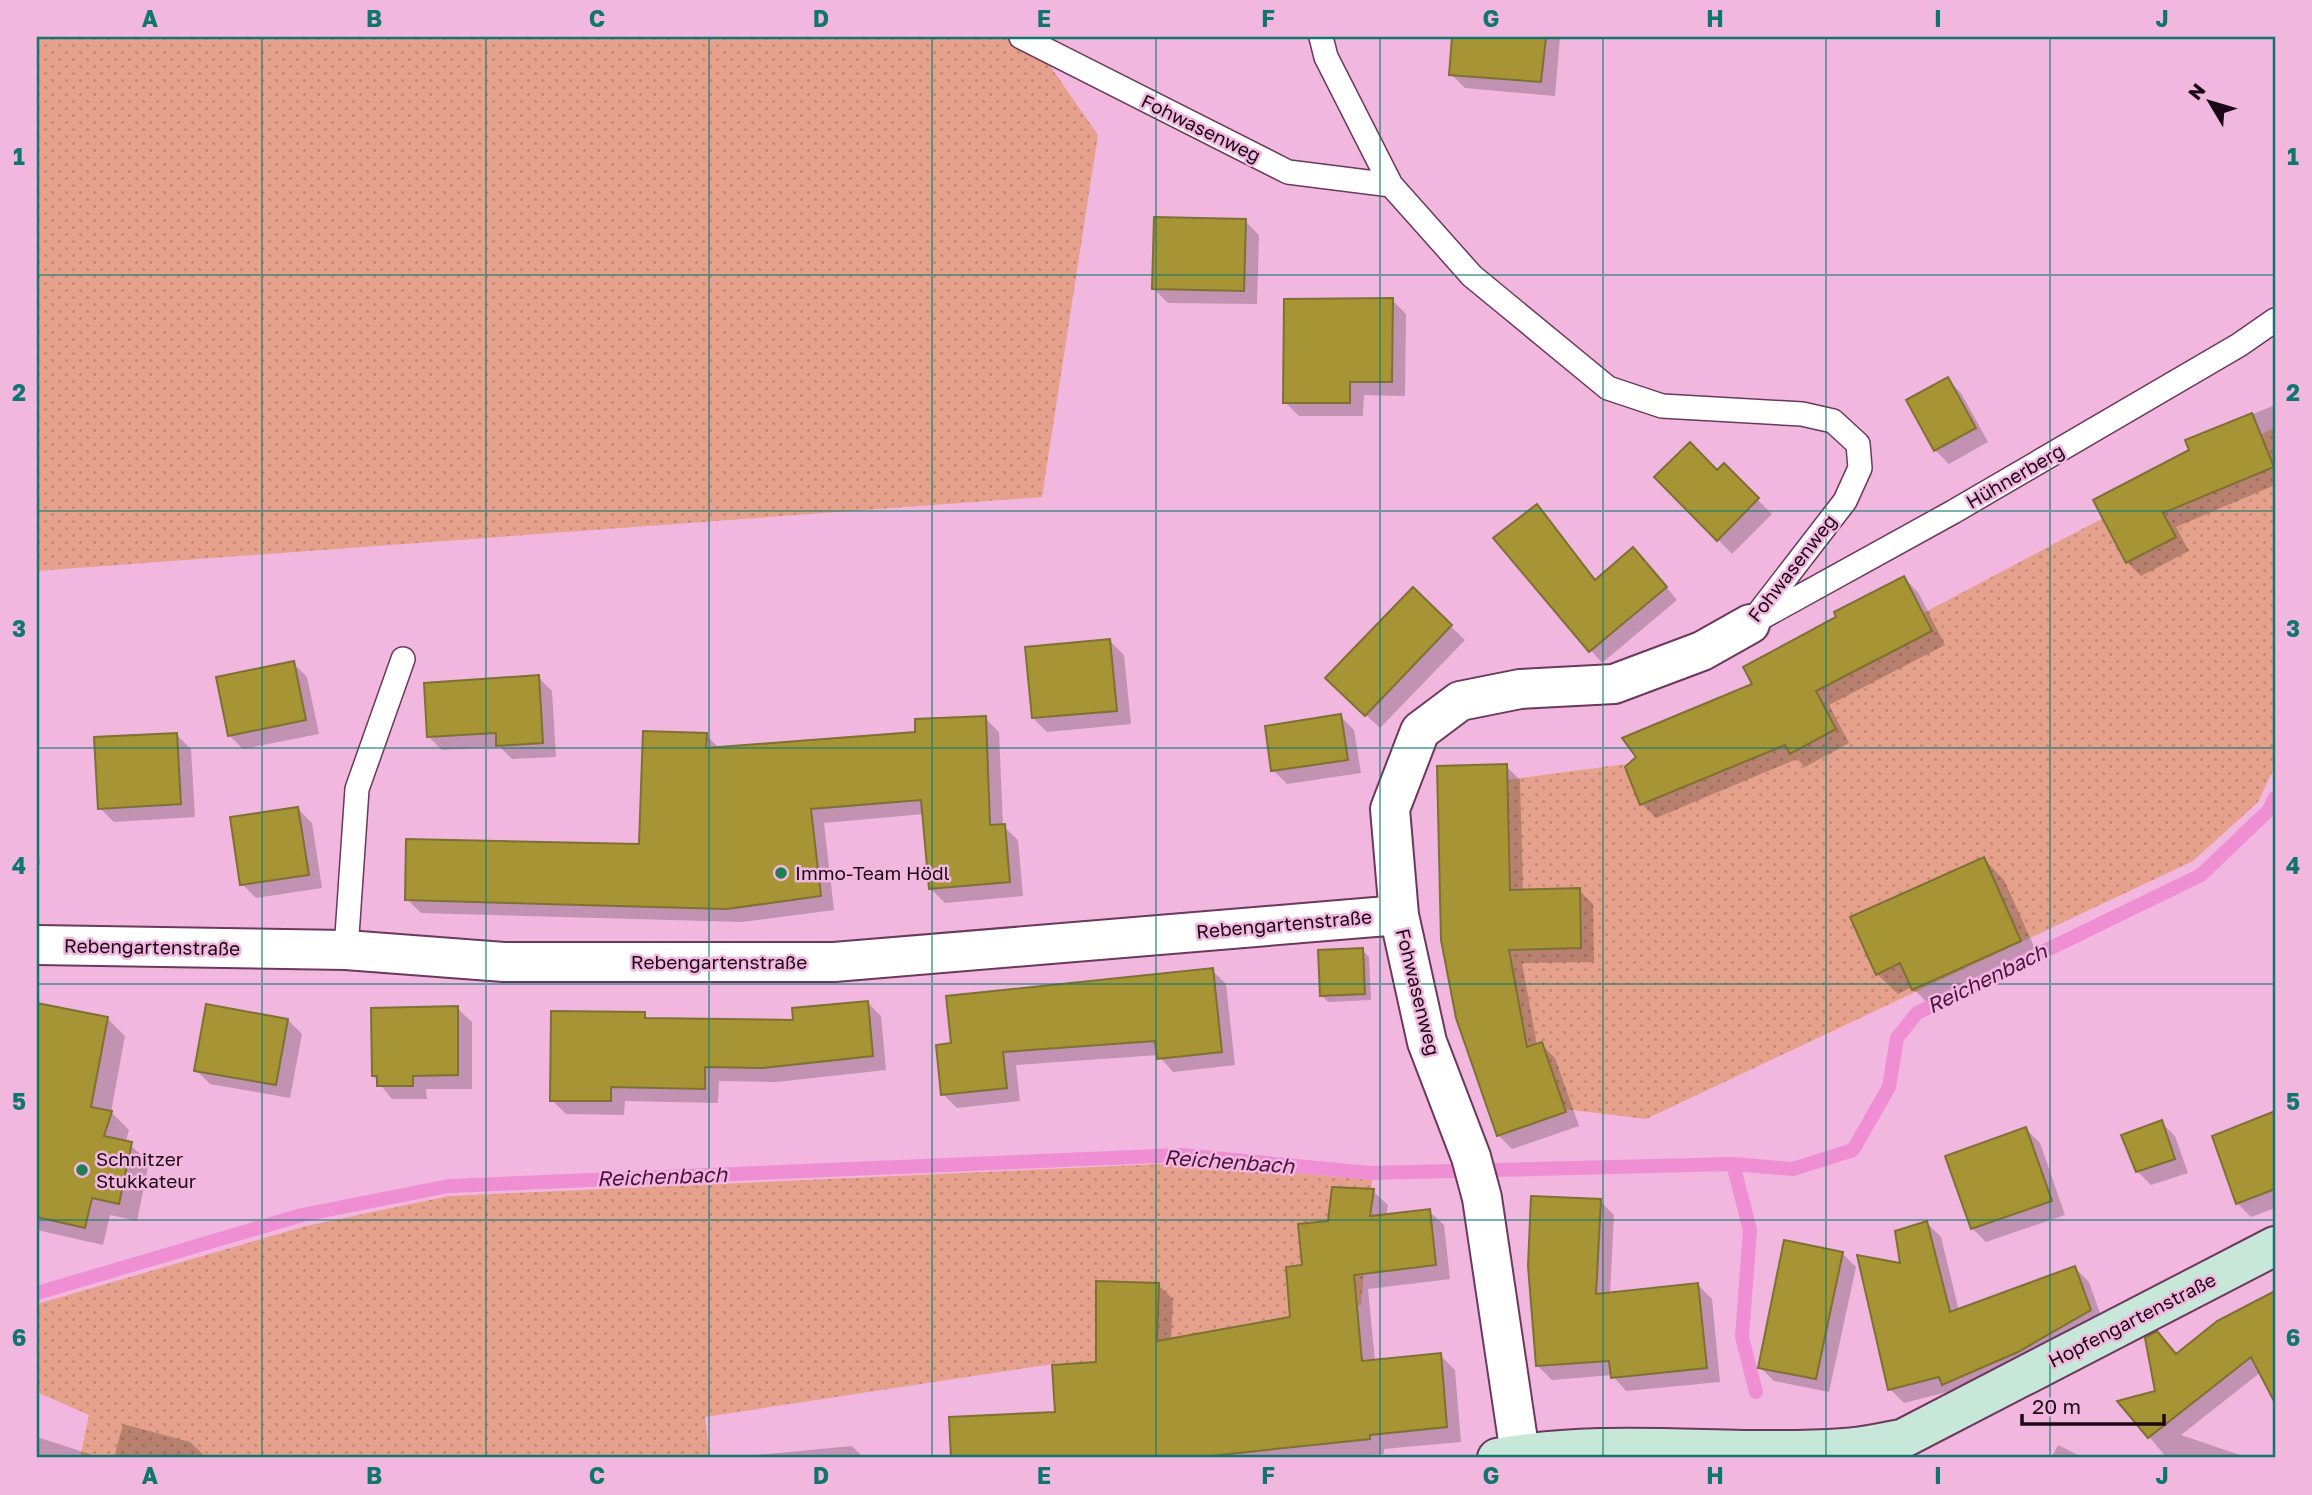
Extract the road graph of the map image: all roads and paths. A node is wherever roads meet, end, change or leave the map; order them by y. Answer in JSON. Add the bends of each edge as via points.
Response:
{"nodes":[{"id":1,"x":1021,"y":37,"type":"edge"},
{"id":2,"x":1321,"y":37,"type":"edge"},
{"id":3,"x":1391,"y":186,"type":"junction"},
{"id":4,"x":2275,"y":320,"type":"edge"},
{"id":5,"x":1751,"y":624,"type":"junction"},
{"id":6,"x":403,"y":659,"type":"dead end"},
{"id":7,"x":1399,"y":915,"type":"junction"},
{"id":8,"x":37,"y":945,"type":"edge"},
{"id":9,"x":346,"y":950,"type":"junction"},
{"id":10,"x":2275,"y":1246,"type":"edge"},
{"id":11,"x":1636,"y":1453,"type":"edge"},
{"id":12,"x":1848,"y":1453,"type":"edge"},
{"id":13,"x":1509,"y":1456,"type":"edge"}],
"edges":[{"from":1,"to":3,"type":"lane","name":"Fohwasenweg","via":[[1287,172]]},
{"from":2,"to":3,"type":"lane","name":"Fohwasenweg","via":[[1326,57]]},
{"from":3,"to":5,"type":"lane","name":"Fohwasenweg","via":[[1472,276],[1608,388],[1662,406],[1802,414],[1833,421],[1858,444],[1860,468],[1845,501]]},
{"from":4,"to":5,"type":"lane","name":"Hühnerberg","via":[[1965,505]]},
{"from":5,"to":7,"type":"street","name":"Fohwasenweg","via":[[1702,651],[1614,684],[1520,690],[1460,701],[1420,731],[1390,809]]},
{"from":6,"to":9,"type":"lane","via":[[357,789]]},
{"from":7,"to":9,"type":"street","name":"Rebengartenstraße","via":[[834,962],[504,962]]},
{"from":7,"to":13,"type":"street","name":"Fohwasenweg","via":[[1427,1041],[1482,1198]]},
{"from":8,"to":9,"type":"street","name":"Rebengartenstraße"},
{"from":10,"to":12,"type":"street","name":"Hopfengartenstraße","via":[[1902,1439]]},
{"from":11,"to":12,"type":"street","name":"Hopfengartenstraße"},
{"from":11,"to":13,"type":"street","name":"Hopfengartenstraße"}]}
